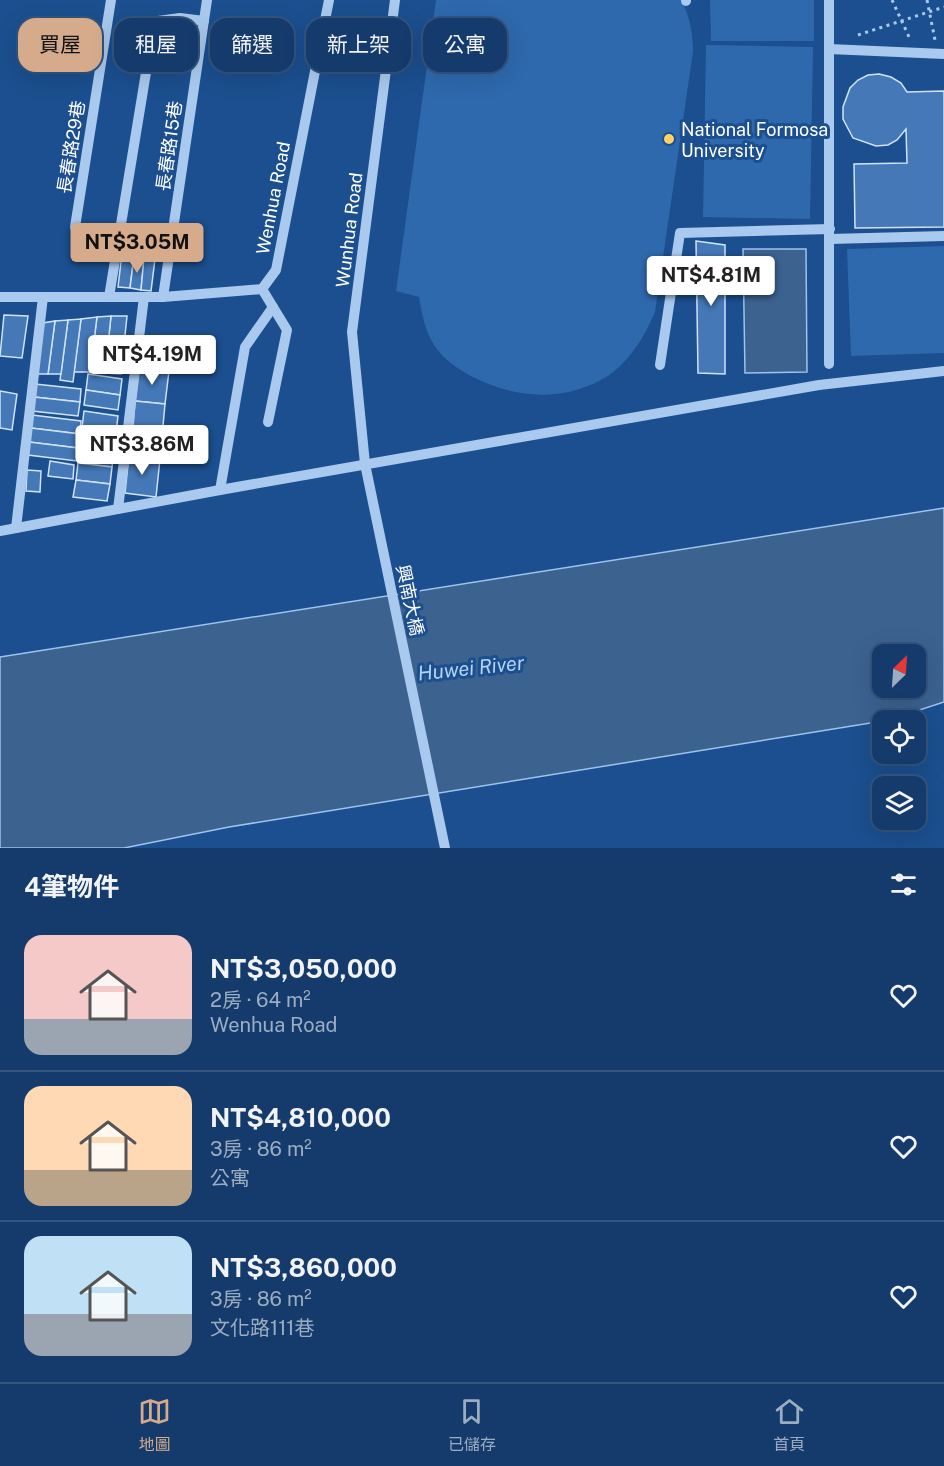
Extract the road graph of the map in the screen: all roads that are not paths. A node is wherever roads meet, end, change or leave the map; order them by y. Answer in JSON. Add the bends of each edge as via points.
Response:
{"nodes":[{"id":1,"x":111,"y":0,"type":"edge"},
{"id":2,"x":207,"y":0,"type":"edge"},
{"id":3,"x":330,"y":0,"type":"edge"},
{"id":4,"x":395,"y":0,"type":"edge"},
{"id":5,"x":829,"y":0,"type":"edge"},
{"id":6,"x":204,"y":21,"type":"junction"},
{"id":7,"x":829,"y":48,"type":"junction"},
{"id":8,"x":941,"y":53,"type":"edge"},
{"id":9,"x":75,"y":227,"type":"dead end"},
{"id":10,"x":830,"y":234,"type":"junction"},
{"id":11,"x":944,"y":236,"type":"edge"},
{"id":12,"x":262,"y":289,"type":"junction"},
{"id":13,"x":0,"y":297,"type":"edge"},
{"id":14,"x":43,"y":297,"type":"junction"},
{"id":15,"x":109,"y":297,"type":"junction"},
{"id":16,"x":144,"y":297,"type":"junction"},
{"id":17,"x":163,"y":297,"type":"junction"},
{"id":18,"x":273,"y":307,"type":"junction"},
{"id":19,"x":829,"y":364,"type":"dead end"},
{"id":20,"x":660,"y":365,"type":"dead end"},
{"id":21,"x":944,"y":371,"type":"edge"},
{"id":22,"x":268,"y":422,"type":"dead end"},
{"id":23,"x":365,"y":464,"type":"junction"},
{"id":24,"x":220,"y":490,"type":"junction"},
{"id":25,"x":118,"y":509,"type":"junction"},
{"id":26,"x":16,"y":528,"type":"junction"},
{"id":27,"x":0,"y":531,"type":"edge"},
{"id":28,"x":445,"y":848,"type":"edge"}],
"edges":[{"from":1,"to":9,"type":"street","name":"長春路29巷"},
{"from":2,"to":6,"type":"street","name":"長春路15巷"},
{"from":3,"to":12,"type":"street","name":"Wenhua Road","via":[[276,270]]},
{"from":4,"to":23,"type":"street","name":"Wunhua Road","via":[[352,332]]},
{"from":5,"to":7,"type":"street"},
{"from":6,"to":15,"type":"street","via":[[158,21],[153,30]]},
{"from":6,"to":17,"type":"street","name":"長春路15巷"},
{"from":7,"to":8,"type":"street"},
{"from":7,"to":10,"type":"street"},
{"from":10,"to":11,"type":"street"},
{"from":10,"to":19,"type":"street"},
{"from":10,"to":20,"type":"street","via":[[680,232]]},
{"from":12,"to":17,"type":"street"},
{"from":12,"to":18,"type":"street"},
{"from":13,"to":14,"type":"street"},
{"from":14,"to":15,"type":"street"},
{"from":14,"to":26,"type":"street"},
{"from":15,"to":16,"type":"street"},
{"from":16,"to":17,"type":"street"},
{"from":16,"to":25,"type":"street"},
{"from":18,"to":22,"type":"street","via":[[287,330]]},
{"from":18,"to":24,"type":"street","via":[[245,347]]},
{"from":21,"to":23,"type":"street","via":[[819,385]]},
{"from":23,"to":24,"type":"street"},
{"from":23,"to":28,"type":"street","name":"興南大橋"},
{"from":24,"to":25,"type":"street"},
{"from":25,"to":26,"type":"street"},
{"from":26,"to":27,"type":"street"}]}
